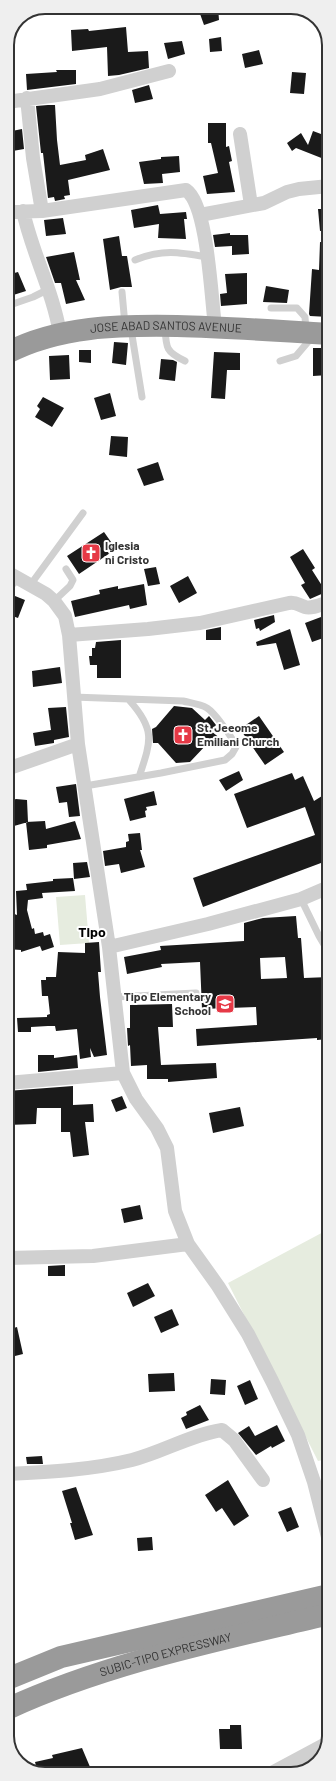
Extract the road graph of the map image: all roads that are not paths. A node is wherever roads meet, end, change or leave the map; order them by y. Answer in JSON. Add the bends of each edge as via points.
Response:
{"nodes":[{"id":1,"x":169,"y":71,"type":"dead end"},
{"id":2,"x":27,"y":98,"type":"junction"},
{"id":3,"x":14,"y":101,"type":"edge"},
{"id":4,"x":240,"y":134,"type":"dead end"},
{"id":5,"x":322,"y":187,"type":"edge"},
{"id":6,"x":251,"y":205,"type":"junction"},
{"id":7,"x":42,"y":210,"type":"junction"},
{"id":8,"x":23,"y":211,"type":"junction"},
{"id":9,"x":14,"y":212,"type":"edge"},
{"id":10,"x":200,"y":215,"type":"junction"},
{"id":11,"x":207,"y":257,"type":"junction"},
{"id":12,"x":135,"y":260,"type":"dead end"},
{"id":13,"x":49,"y":288,"type":"junction"},
{"id":14,"x":122,"y":292,"type":"dead end"},
{"id":15,"x":14,"y":304,"type":"edge"},
{"id":16,"x":271,"y":308,"type":"dead end"},
{"id":17,"x":128,"y":325,"type":"junction"},
{"id":18,"x":165,"y":326,"type":"junction"},
{"id":19,"x":215,"y":326,"type":"junction"},
{"id":20,"x":317,"y":333,"type":"edge"},
{"id":21,"x":60,"y":334,"type":"junction"},
{"id":22,"x":14,"y":350,"type":"edge"},
{"id":23,"x":185,"y":361,"type":"dead end"},
{"id":24,"x":280,"y":361,"type":"dead end"},
{"id":25,"x":142,"y":397,"type":"dead end"},
{"id":26,"x":83,"y":513,"type":"dead end"},
{"id":27,"x":66,"y":569,"type":"dead end"},
{"id":28,"x":14,"y":576,"type":"edge"},
{"id":29,"x":31,"y":584,"type":"junction"},
{"id":30,"x":54,"y":601,"type":"junction"},
{"id":31,"x":322,"y":604,"type":"edge"},
{"id":32,"x":69,"y":635,"type":"junction"},
{"id":33,"x":73,"y":697,"type":"junction"},
{"id":34,"x":129,"y":700,"type":"junction"},
{"id":35,"x":78,"y":744,"type":"junction"},
{"id":36,"x":14,"y":767,"type":"edge"},
{"id":37,"x":139,"y":777,"type":"junction"},
{"id":38,"x":85,"y":786,"type":"junction"},
{"id":39,"x":322,"y":890,"type":"edge"},
{"id":40,"x":301,"y":898,"type":"junction"},
{"id":41,"x":322,"y":942,"type":"edge"},
{"id":42,"x":109,"y":947,"type":"junction"},
{"id":43,"x":196,"y":993,"type":"dead end"},
{"id":44,"x":116,"y":997,"type":"junction"},
{"id":45,"x":124,"y":1073,"type":"junction"},
{"id":46,"x":14,"y":1083,"type":"edge"},
{"id":47,"x":188,"y":1244,"type":"junction"},
{"id":48,"x":14,"y":1258,"type":"edge"},
{"id":49,"x":14,"y":1474,"type":"edge"},
{"id":50,"x":263,"y":1480,"type":"dead end"},
{"id":51,"x":322,"y":1512,"type":"edge"},
{"id":52,"x":322,"y":1597,"type":"edge"},
{"id":53,"x":322,"y":1616,"type":"edge"},
{"id":54,"x":14,"y":1676,"type":"edge"},
{"id":55,"x":14,"y":1706,"type":"edge"},
{"id":56,"x":320,"y":1747,"type":"edge"},
{"id":57,"x":283,"y":1767,"type":"edge"}],
"edges":[{"from":1,"to":2,"type":"street","via":[[100,89]]},
{"from":2,"to":3,"type":"street"},
{"from":2,"to":7,"type":"street","via":[[33,158]]},
{"from":4,"to":6,"type":"street"},
{"from":5,"to":6,"type":"street","via":[[293,191]]},
{"from":6,"to":10,"type":"street"},
{"from":7,"to":8,"type":"street"},
{"from":7,"to":10,"type":"street","via":[[186,190],[191,194]]},
{"from":8,"to":9,"type":"street"},
{"from":8,"to":13,"type":"street","via":[[28,236]]},
{"from":10,"to":11,"type":"street"},
{"from":11,"to":12,"type":"lane","via":[[161,252]]},
{"from":11,"to":19,"type":"street"},
{"from":13,"to":15,"type":"lane"},
{"from":13,"to":21,"type":"street"},
{"from":14,"to":17,"type":"lane"},
{"from":16,"to":20,"type":"lane","via":[[297,308]]},
{"from":17,"to":18,"type":"highway","name":"JOSE ABAD SANTOS AVENUE"},
{"from":17,"to":21,"type":"highway","name":"JOSE ABAD SANTOS AVENUE","via":[[105,326]]},
{"from":17,"to":25,"type":"lane"},
{"from":18,"to":19,"type":"highway","name":"JOSE ABAD SANTOS AVENUE"},
{"from":18,"to":23,"type":"lane","via":[[168,350],[172,355]]},
{"from":19,"to":20,"type":"highway","name":"JOSE ABAD SANTOS AVENUE"},
{"from":20,"to":24,"type":"lane","via":[[296,356]]},
{"from":21,"to":22,"type":"highway","name":"JOSE ABAD SANTOS AVENUE","via":[[39,339]]},
{"from":26,"to":29,"type":"lane"},
{"from":27,"to":30,"type":"lane","via":[[73,580]]},
{"from":28,"to":29,"type":"street"},
{"from":29,"to":30,"type":"street"},
{"from":30,"to":32,"type":"street","via":[[65,616]]},
{"from":31,"to":32,"type":"street","via":[[306,608],[297,602],[200,623]]},
{"from":32,"to":33,"type":"street"},
{"from":33,"to":34,"type":"lane"},
{"from":33,"to":35,"type":"street"},
{"from":34,"to":37,"type":"lane","via":[[146,722],[149,732],[149,744]]},
{"from":34,"to":37,"type":"lane","via":[[183,702],[208,709],[233,739],[236,747],[225,760]]},
{"from":35,"to":36,"type":"street"},
{"from":35,"to":38,"type":"street"},
{"from":37,"to":38,"type":"lane"},
{"from":38,"to":42,"type":"street"},
{"from":39,"to":40,"type":"street"},
{"from":40,"to":41,"type":"lane"},
{"from":40,"to":42,"type":"street","via":[[208,924]]},
{"from":42,"to":44,"type":"street"},
{"from":43,"to":44,"type":"lane"},
{"from":44,"to":45,"type":"street"},
{"from":45,"to":46,"type":"street"},
{"from":45,"to":47,"type":"street","via":[[136,1099],[157,1128],[167,1148],[175,1211]]},
{"from":47,"to":48,"type":"street","via":[[93,1256]]},
{"from":47,"to":51,"type":"street","via":[[248,1334],[272,1381],[298,1435]]},
{"from":49,"to":50,"type":"street","via":[[68,1471],[119,1463],[204,1432],[222,1430],[234,1440]]},
{"from":52,"to":54,"type":"highway","name":"SUBIC-TIPO EXPRESSWAY","via":[[61,1658]]},
{"from":53,"to":55,"type":"highway","name":"SUBIC-TIPO EXPRESSWAY","via":[[164,1654],[68,1684]]},
{"from":56,"to":57,"type":"street"}]}
